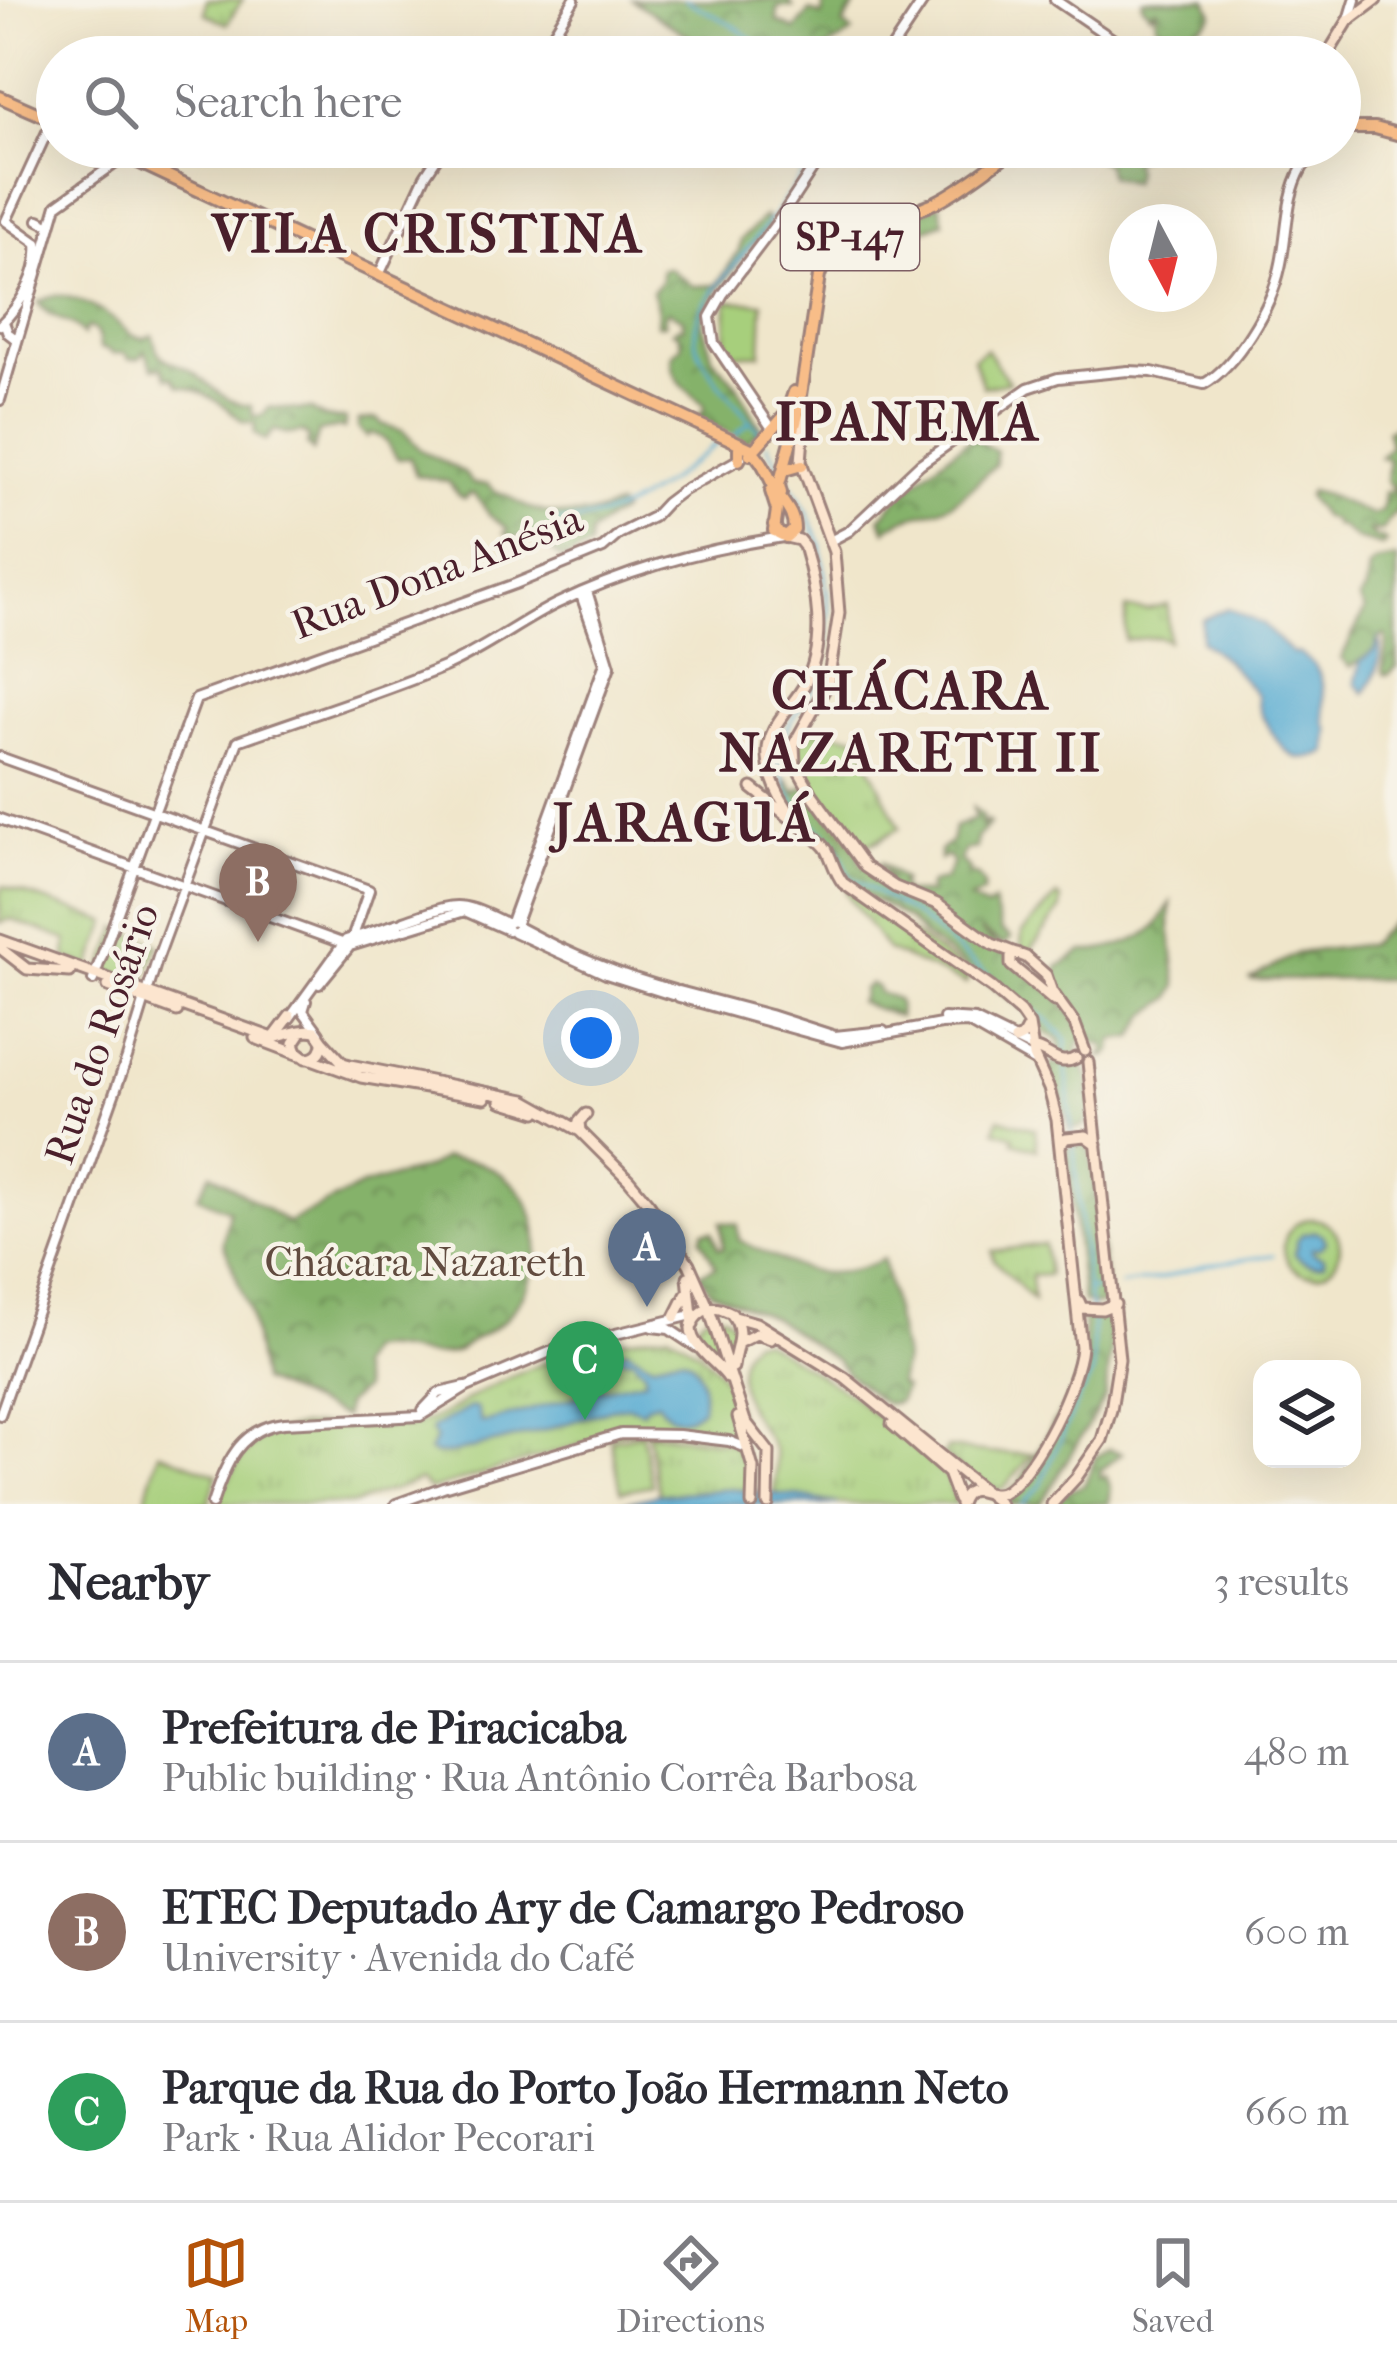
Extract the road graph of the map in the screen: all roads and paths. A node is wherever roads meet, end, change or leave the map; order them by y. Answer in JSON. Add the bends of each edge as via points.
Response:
{"nodes":[{"id":1,"x":574,"y":0,"type":"edge"},
{"id":2,"x":925,"y":0,"type":"edge"},
{"id":3,"x":1055,"y":0,"type":"edge"},
{"id":4,"x":1376,"y":0,"type":"edge"},
{"id":5,"x":1356,"y":13,"type":"edge"},
{"id":6,"x":552,"y":36,"type":"edge"},
{"id":7,"x":900,"y":36,"type":"edge"},
{"id":8,"x":1108,"y":36,"type":"edge"},
{"id":9,"x":0,"y":98,"type":"edge"},
{"id":10,"x":36,"y":114,"type":"edge"},
{"id":11,"x":1361,"y":128,"type":"edge"},
{"id":12,"x":1397,"y":134,"type":"edge"},
{"id":13,"x":36,"y":161,"type":"edge"},
{"id":14,"x":113,"y":168,"type":"edge"},
{"id":15,"x":153,"y":168,"type":"edge"},
{"id":16,"x":430,"y":168,"type":"edge"},
{"id":17,"x":813,"y":168,"type":"edge"},
{"id":18,"x":980,"y":168,"type":"edge"},
{"id":19,"x":988,"y":168,"type":"edge"},
{"id":20,"x":1304,"y":168,"type":"edge"},
{"id":21,"x":39,"y":220,"type":"dead end"},
{"id":22,"x":51,"y":226,"type":"junction"},
{"id":23,"x":42,"y":241,"type":"junction"},
{"id":24,"x":379,"y":275,"type":"junction"},
{"id":25,"x":15,"y":310,"type":"junction"},
{"id":26,"x":19,"y":322,"type":"junction"},
{"id":27,"x":2,"y":323,"type":"edge"},
{"id":28,"x":17,"y":340,"type":"junction"},
{"id":29,"x":0,"y":400,"type":"edge"},
{"id":30,"x":761,"y":410,"type":"junction"},
{"id":31,"x":792,"y":414,"type":"junction"},
{"id":32,"x":797,"y":443,"type":"junction"},
{"id":33,"x":755,"y":446,"type":"junction"},
{"id":34,"x":802,"y":465,"type":"junction"},
{"id":35,"x":785,"y":480,"type":"junction"},
{"id":36,"x":779,"y":535,"type":"junction"},
{"id":37,"x":830,"y":541,"type":"junction"},
{"id":38,"x":584,"y":592,"type":"junction"},
{"id":39,"x":779,"y":745,"type":"junction"},
{"id":40,"x":0,"y":757,"type":"edge"},
{"id":41,"x":752,"y":788,"type":"dead end"},
{"id":42,"x":775,"y":788,"type":"junction"},
{"id":43,"x":769,"y":801,"type":"junction"},
{"id":44,"x":154,"y":812,"type":"junction"},
{"id":45,"x":0,"y":819,"type":"edge"},
{"id":46,"x":803,"y":827,"type":"junction"},
{"id":47,"x":205,"y":830,"type":"junction"},
{"id":48,"x":134,"y":868,"type":"junction"},
{"id":49,"x":184,"y":885,"type":"junction"},
{"id":50,"x":512,"y":926,"type":"junction"},
{"id":51,"x":350,"y":942,"type":"junction"},
{"id":52,"x":0,"y":944,"type":"edge"},
{"id":53,"x":25,"y":948,"type":"junction"},
{"id":54,"x":1017,"y":952,"type":"junction"},
{"id":55,"x":44,"y":956,"type":"junction"},
{"id":56,"x":17,"y":962,"type":"junction"},
{"id":57,"x":38,"y":970,"type":"junction"},
{"id":58,"x":1046,"y":975,"type":"junction"},
{"id":59,"x":94,"y":977,"type":"junction"},
{"id":60,"x":1036,"y":983,"type":"junction"},
{"id":61,"x":676,"y":994,"type":"junction"},
{"id":62,"x":146,"y":996,"type":"junction"},
{"id":63,"x":290,"y":1016,"type":"junction"},
{"id":64,"x":1029,"y":1025,"type":"junction"},
{"id":65,"x":295,"y":1036,"type":"junction"},
{"id":66,"x":273,"y":1038,"type":"junction"},
{"id":67,"x":321,"y":1038,"type":"junction"},
{"id":68,"x":1015,"y":1040,"type":"junction"},
{"id":69,"x":304,"y":1056,"type":"junction"},
{"id":70,"x":1036,"y":1056,"type":"junction"},
{"id":71,"x":1073,"y":1058,"type":"junction"},
{"id":72,"x":586,"y":1114,"type":"dead end"},
{"id":73,"x":1089,"y":1130,"type":"junction"},
{"id":74,"x":580,"y":1131,"type":"junction"},
{"id":75,"x":1062,"y":1136,"type":"junction"},
{"id":76,"x":693,"y":1280,"type":"junction"},
{"id":77,"x":1115,"y":1304,"type":"junction"},
{"id":78,"x":1102,"y":1310,"type":"junction"},
{"id":79,"x":731,"y":1312,"type":"junction"},
{"id":80,"x":1085,"y":1314,"type":"junction"},
{"id":81,"x":700,"y":1315,"type":"junction"},
{"id":82,"x":675,"y":1317,"type":"junction"},
{"id":83,"x":644,"y":1326,"type":"junction"},
{"id":84,"x":1117,"y":1334,"type":"junction"},
{"id":85,"x":738,"y":1344,"type":"junction"},
{"id":86,"x":700,"y":1350,"type":"junction"},
{"id":87,"x":723,"y":1356,"type":"junction"},
{"id":88,"x":730,"y":1378,"type":"junction"},
{"id":89,"x":0,"y":1415,"type":"edge"},
{"id":90,"x":753,"y":1431,"type":"junction"},
{"id":91,"x":748,"y":1451,"type":"junction"},
{"id":92,"x":987,"y":1494,"type":"junction"},
{"id":93,"x":212,"y":1504,"type":"edge"},
{"id":94,"x":396,"y":1504,"type":"edge"},
{"id":95,"x":752,"y":1504,"type":"edge"},
{"id":96,"x":769,"y":1504,"type":"edge"},
{"id":97,"x":959,"y":1504,"type":"edge"},
{"id":98,"x":1000,"y":1504,"type":"edge"},
{"id":99,"x":1052,"y":1504,"type":"edge"}],
"edges":[{"from":1,"to":6,"type":"street"},
{"from":2,"to":7,"type":"street"},
{"from":3,"to":8,"type":"street"},
{"from":4,"to":5,"type":"main road"},
{"from":9,"to":10,"type":"main road"},
{"from":11,"to":12,"type":"main road"},
{"from":13,"to":23,"type":"street","via":[[6,221]]},
{"from":14,"to":22,"type":"street","via":[[57,205]]},
{"from":15,"to":24,"type":"main road"},
{"from":16,"to":24,"type":"street"},
{"from":17,"to":30,"type":"street","via":[[710,317],[714,343]]},
{"from":18,"to":31,"type":"main road","number":"SP-147","via":[[829,247],[816,272]]},
{"from":19,"to":31,"type":"main road","number":"SP-147","via":[[943,199],[832,251],[819,276]]},
{"from":20,"to":37,"type":"street","via":[[1276,282],[1227,366],[1204,384],[1128,371],[1028,388]]},
{"from":21,"to":22,"type":"street"},
{"from":22,"to":23,"type":"street"},
{"from":23,"to":25,"type":"street"},
{"from":23,"to":26,"type":"street"},
{"from":24,"to":33,"type":"main road"},
{"from":25,"to":26,"type":"street"},
{"from":25,"to":27,"type":"street"},
{"from":26,"to":27,"type":"street"},
{"from":26,"to":28,"type":"street"},
{"from":27,"to":28,"type":"street"},
{"from":28,"to":29,"type":"street"},
{"from":30,"to":31,"type":"street"},
{"from":30,"to":33,"type":"street"},
{"from":31,"to":32,"type":"main road"},
{"from":31,"to":33,"type":"main road","number":"SP-147"},
{"from":32,"to":33,"type":"main road"},
{"from":32,"to":34,"type":"main road"},
{"from":32,"to":35,"type":"main road"},
{"from":33,"to":35,"type":"main road","via":[[779,496]]},
{"from":33,"to":36,"type":"main road"},
{"from":33,"to":44,"type":"street","name":"Rua Dona Anésia","via":[[604,548],[196,699]]},
{"from":34,"to":35,"type":"main road"},
{"from":34,"to":37,"type":"main road"},
{"from":35,"to":36,"type":"main road","via":[[795,526]]},
{"from":36,"to":38,"type":"street","via":[[685,556]]},
{"from":36,"to":39,"type":"main road","via":[[806,551],[817,602],[806,682]]},
{"from":37,"to":39,"type":"main road","via":[[839,613],[829,683]]},
{"from":38,"to":47,"type":"street","name":"Rua do Rosário","via":[[448,665],[238,741]]},
{"from":38,"to":50,"type":"street","via":[[604,663]]},
{"from":39,"to":42,"type":"main road","via":[[768,760]]},
{"from":39,"to":54,"type":"main road","via":[[866,868]]},
{"from":40,"to":44,"type":"street"},
{"from":41,"to":43,"type":"main road"},
{"from":42,"to":43,"type":"main road"},
{"from":42,"to":46,"type":"main road"},
{"from":43,"to":46,"type":"main road"},
{"from":44,"to":47,"type":"street"},
{"from":44,"to":48,"type":"street"},
{"from":45,"to":48,"type":"street"},
{"from":46,"to":64,"type":"main road","via":[[844,884],[992,988]]},
{"from":47,"to":49,"type":"street","name":"Rua do Rosário"},
{"from":47,"to":51,"type":"street","via":[[368,890]]},
{"from":48,"to":49,"type":"street"},
{"from":48,"to":59,"type":"street"},
{"from":49,"to":51,"type":"street"},
{"from":49,"to":62,"type":"street","name":"Rua do Rosário"},
{"from":50,"to":51,"type":"street","via":[[466,904]]},
{"from":50,"to":61,"type":"street","via":[[606,974]]},
{"from":51,"to":63,"type":"street"},
{"from":51,"to":67,"type":"street","via":[[303,1004]]},
{"from":52,"to":53,"type":"main road"},
{"from":52,"to":56,"type":"main road"},
{"from":53,"to":55,"type":"main road"},
{"from":53,"to":56,"type":"main road"},
{"from":54,"to":58,"type":"main road"},
{"from":54,"to":60,"type":"main road","via":[[1011,965]]},
{"from":55,"to":57,"type":"main road"},
{"from":55,"to":59,"type":"main road"},
{"from":56,"to":57,"type":"main road"},
{"from":57,"to":59,"type":"main road"},
{"from":58,"to":60,"type":"main road"},
{"from":58,"to":71,"type":"main road","via":[[1075,1024]]},
{"from":59,"to":62,"type":"main road"},
{"from":60,"to":71,"type":"main road","via":[[1072,1025],[1079,1043]]},
{"from":61,"to":68,"type":"street","via":[[835,1036],[962,1017]]},
{"from":61,"to":70,"type":"street","via":[[842,1042],[968,1023]]},
{"from":62,"to":66,"type":"main road"},
{"from":62,"to":69,"type":"main road"},
{"from":62,"to":89,"type":"street","name":"Rua do Rosário"},
{"from":63,"to":65,"type":"street"},
{"from":63,"to":66,"type":"main road"},
{"from":64,"to":68,"type":"main road"},
{"from":64,"to":70,"type":"main road"},
{"from":65,"to":66,"type":"main road"},
{"from":65,"to":67,"type":"main road","via":[[311,1030]]},
{"from":65,"to":69,"type":"main road"},
{"from":67,"to":69,"type":"main road","via":[[320,1053]]},
{"from":67,"to":74,"type":"main road","via":[[343,1063],[525,1100]]},
{"from":68,"to":70,"type":"street"},
{"from":69,"to":76,"type":"main road","via":[[361,1077],[548,1117],[623,1181]]},
{"from":70,"to":71,"type":"main road"},
{"from":70,"to":75,"type":"main road"},
{"from":71,"to":73,"type":"main road"},
{"from":72,"to":74,"type":"main road"},
{"from":73,"to":75,"type":"main road"},
{"from":73,"to":77,"type":"main road"},
{"from":74,"to":76,"type":"main road","via":[[649,1204]]},
{"from":75,"to":80,"type":"main road","via":[[1075,1289]]},
{"from":76,"to":79,"type":"main road"},
{"from":76,"to":81,"type":"main road"},
{"from":76,"to":81,"type":"main road"},
{"from":76,"to":82,"type":"main road"},
{"from":77,"to":78,"type":"main road"},
{"from":77,"to":84,"type":"main road"},
{"from":78,"to":80,"type":"main road"},
{"from":78,"to":84,"type":"main road"},
{"from":79,"to":81,"type":"main road"},
{"from":79,"to":85,"type":"main road"},
{"from":79,"to":92,"type":"main road","via":[[845,1378]]},
{"from":80,"to":92,"type":"main road","via":[[1065,1402],[1022,1474],[1003,1493]]},
{"from":81,"to":82,"type":"street"},
{"from":81,"to":86,"type":"main road","via":[[692,1336]]},
{"from":81,"to":87,"type":"main road"},
{"from":82,"to":83,"type":"street"},
{"from":83,"to":86,"type":"street","via":[[669,1329]]},
{"from":83,"to":93,"type":"street","via":[[554,1346],[415,1416],[268,1425],[247,1438],[222,1473]]},
{"from":84,"to":99,"type":"main road","via":[[1102,1440]]},
{"from":85,"to":87,"type":"main road"},
{"from":85,"to":88,"type":"main road"},
{"from":85,"to":97,"type":"main road","via":[[765,1335],[841,1382],[938,1463]]},
{"from":86,"to":87,"type":"main road"},
{"from":86,"to":88,"type":"main road"},
{"from":87,"to":88,"type":"main road"},
{"from":88,"to":90,"type":"main road"},
{"from":88,"to":91,"type":"main road"},
{"from":90,"to":91,"type":"main road","via":[[763,1452],[753,1459]]},
{"from":90,"to":96,"type":"main road","via":[[770,1452]]},
{"from":91,"to":94,"type":"street","via":[[693,1437],[621,1434]]},
{"from":91,"to":95,"type":"main road"},
{"from":92,"to":97,"type":"main road","via":[[968,1491]]},
{"from":92,"to":98,"type":"main road"}]}
